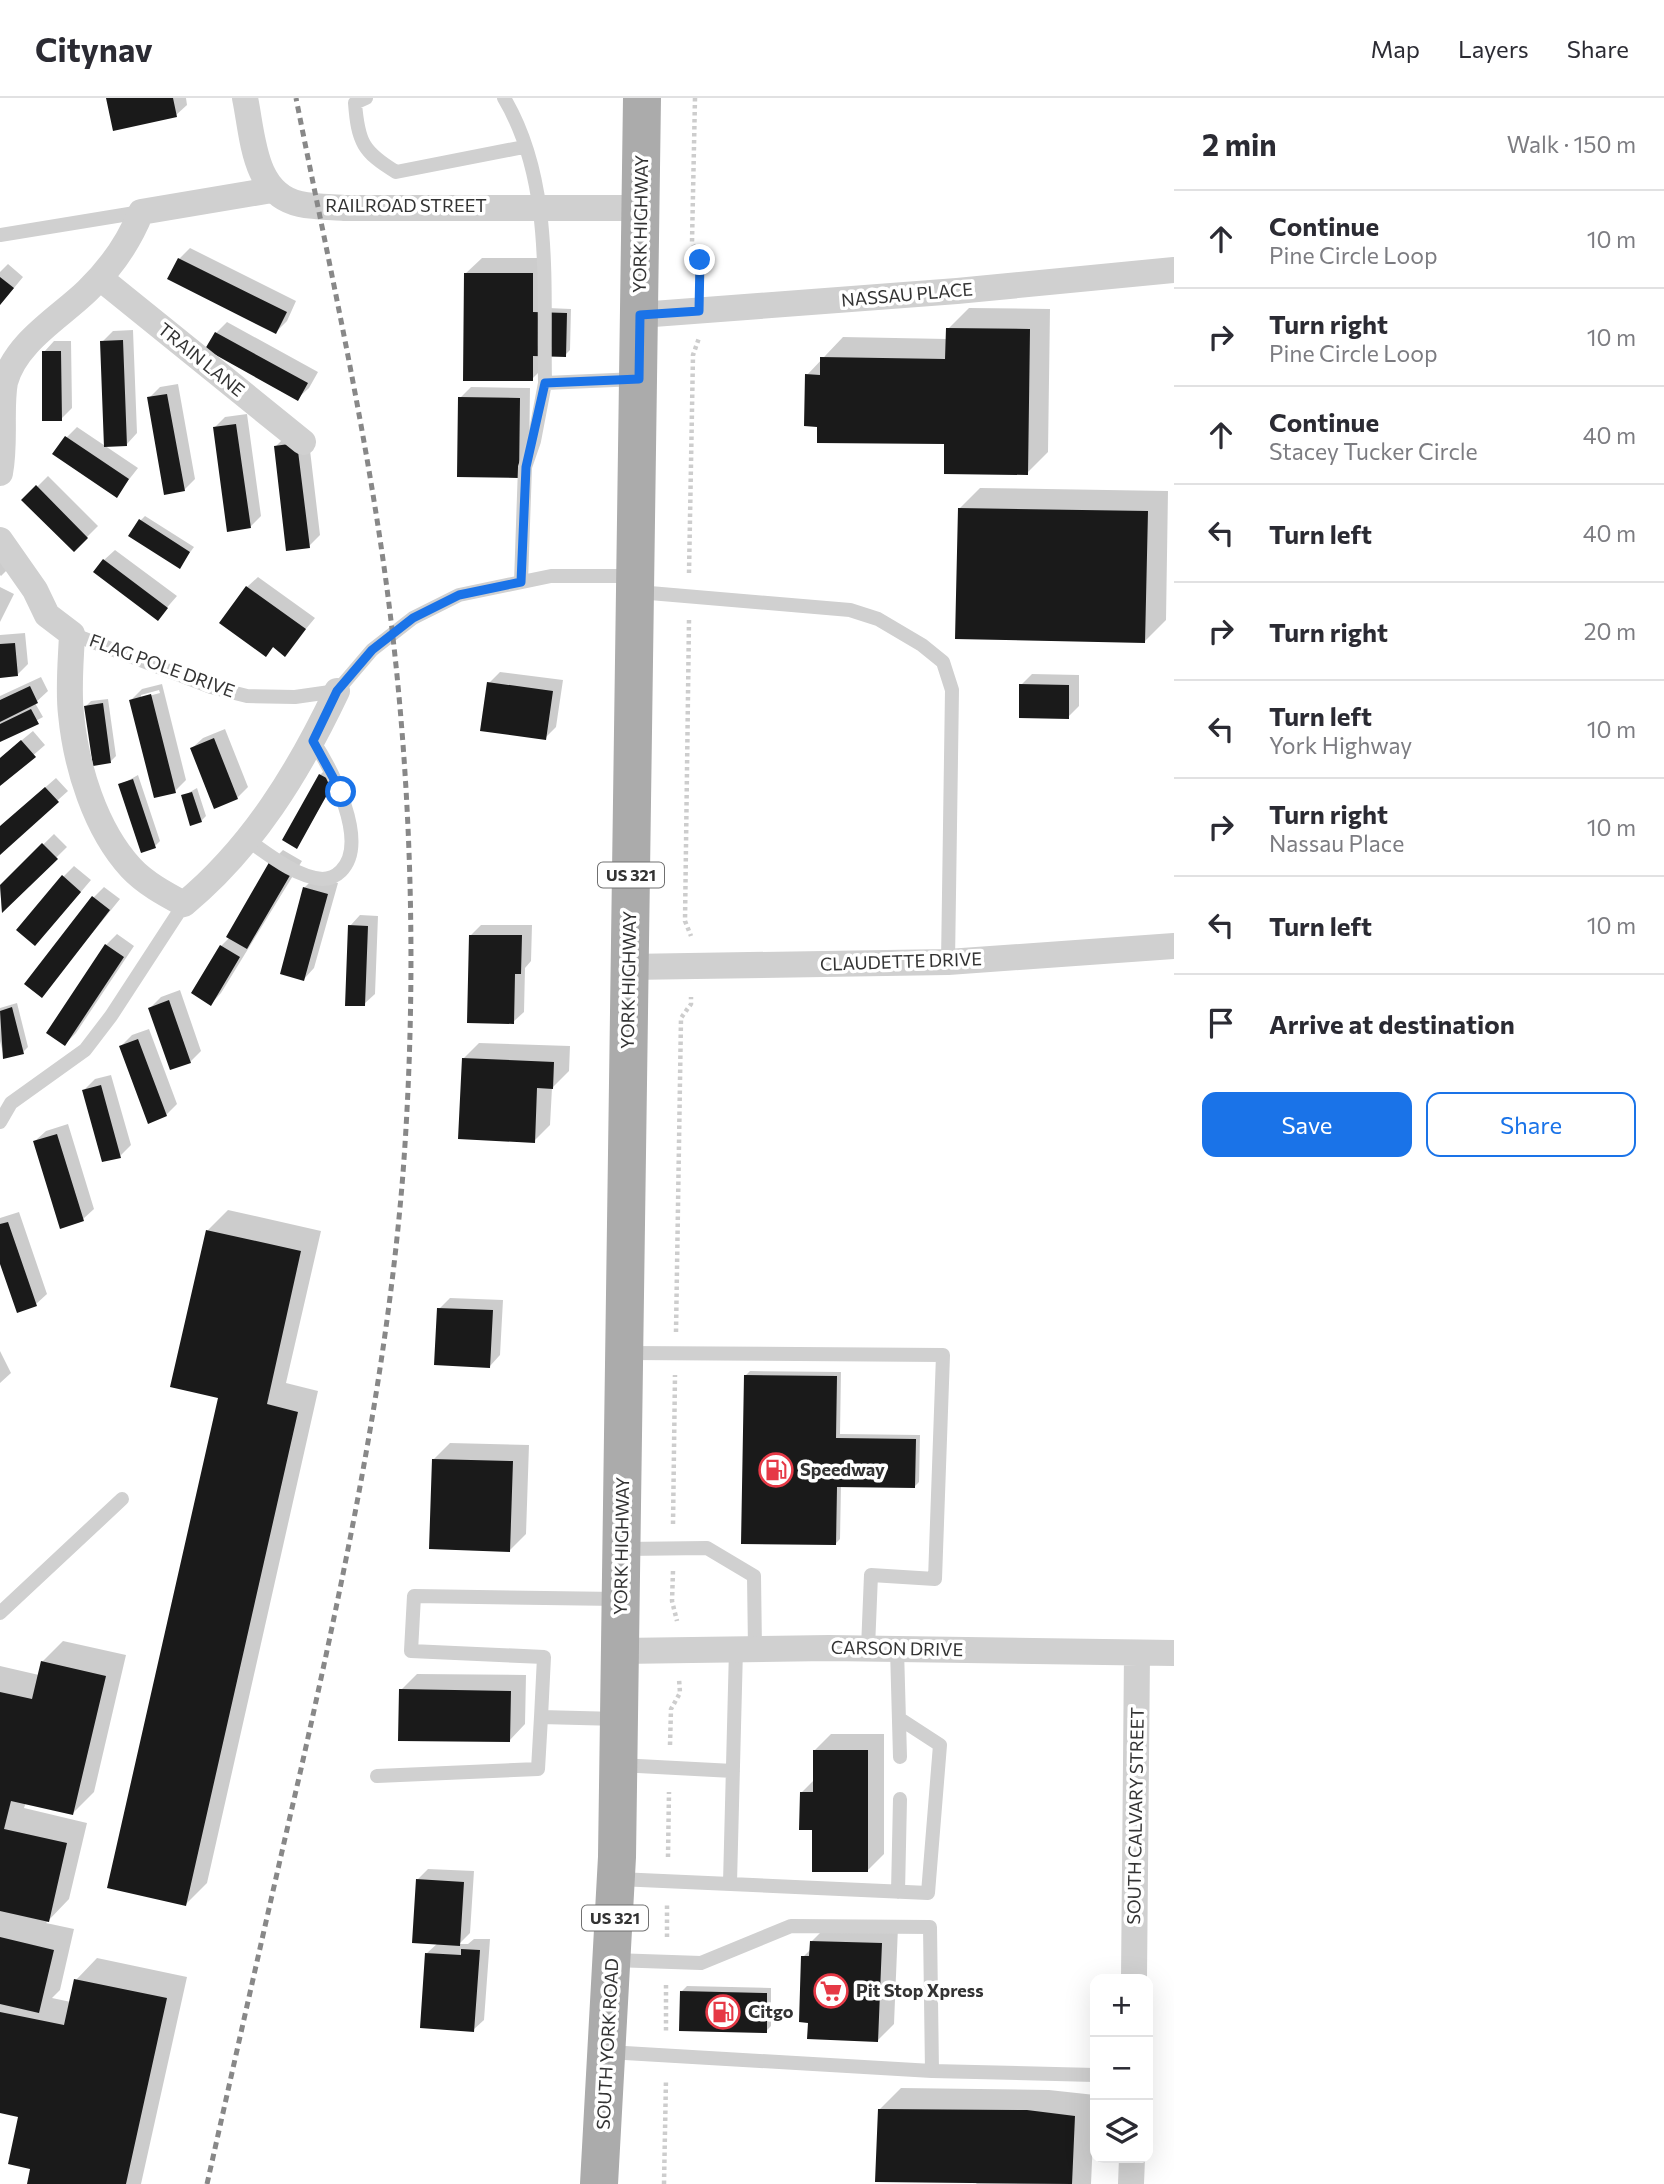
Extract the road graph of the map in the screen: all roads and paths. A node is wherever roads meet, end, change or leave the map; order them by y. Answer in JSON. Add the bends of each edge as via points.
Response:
{"nodes":[{"id":1,"x":245,"y":98,"type":"edge"},
{"id":2,"x":366,"y":98,"type":"edge"},
{"id":3,"x":503,"y":98,"type":"edge"},
{"id":4,"x":642,"y":98,"type":"edge"},
{"id":5,"x":695,"y":98,"type":"edge"},
{"id":6,"x":524,"y":147,"type":"junction"},
{"id":7,"x":272,"y":190,"type":"junction"},
{"id":8,"x":541,"y":206,"type":"junction"},
{"id":9,"x":641,"y":208,"type":"junction"},
{"id":10,"x":141,"y":212,"type":"junction"},
{"id":11,"x":0,"y":235,"type":"edge"},
{"id":12,"x":1174,"y":270,"type":"edge"},
{"id":13,"x":100,"y":278,"type":"junction"},
{"id":14,"x":699,"y":311,"type":"junction"},
{"id":15,"x":640,"y":315,"type":"junction"},
{"id":16,"x":639,"y":379,"type":"junction"},
{"id":17,"x":545,"y":383,"type":"junction"},
{"id":18,"x":303,"y":442,"type":"dead end"},
{"id":19,"x":0,"y":473,"type":"edge"},
{"id":20,"x":0,"y":540,"type":"edge"},
{"id":21,"x":521,"y":582,"type":"junction"},
{"id":22,"x":636,"y":584,"type":"junction"},
{"id":23,"x":689,"y":596,"type":"junction"},
{"id":24,"x":72,"y":634,"type":"junction"},
{"id":25,"x":337,"y":691,"type":"junction"},
{"id":26,"x":313,"y":741,"type":"junction"},
{"id":27,"x":246,"y":839,"type":"junction"},
{"id":28,"x":184,"y":904,"type":"junction"},
{"id":29,"x":1174,"y":946,"type":"edge"},
{"id":30,"x":948,"y":962,"type":"junction"},
{"id":31,"x":691,"y":966,"type":"junction"},
{"id":32,"x":628,"y":967,"type":"junction"},
{"id":33,"x":0,"y":1122,"type":"edge"},
{"id":34,"x":626,"y":1353,"type":"junction"},
{"id":35,"x":676,"y":1354,"type":"junction"},
{"id":36,"x":122,"y":1499,"type":"dead end"},
{"id":37,"x":622,"y":1549,"type":"junction"},
{"id":38,"x":673,"y":1549,"type":"junction"},
{"id":39,"x":621,"y":1599,"type":"junction"},
{"id":40,"x":0,"y":1613,"type":"edge"},
{"id":41,"x":868,"y":1648,"type":"junction"},
{"id":42,"x":746,"y":1649,"type":"junction"},
{"id":43,"x":897,"y":1649,"type":"junction"},
{"id":44,"x":620,"y":1651,"type":"junction"},
{"id":45,"x":679,"y":1651,"type":"junction"},
{"id":46,"x":1138,"y":1653,"type":"junction"},
{"id":47,"x":1174,"y":1653,"type":"edge"},
{"id":48,"x":541,"y":1717,"type":"junction"},
{"id":49,"x":619,"y":1719,"type":"junction"},
{"id":50,"x":900,"y":1720,"type":"junction"},
{"id":51,"x":900,"y":1757,"type":"dead end"},
{"id":52,"x":619,"y":1765,"type":"junction"},
{"id":53,"x":670,"y":1768,"type":"junction"},
{"id":54,"x":733,"y":1771,"type":"junction"},
{"id":55,"x":377,"y":1776,"type":"dead end"},
{"id":56,"x":900,"y":1799,"type":"dead end"},
{"id":57,"x":617,"y":1879,"type":"junction"},
{"id":58,"x":668,"y":1881,"type":"junction"},
{"id":59,"x":730,"y":1883,"type":"junction"},
{"id":60,"x":898,"y":1892,"type":"junction"},
{"id":61,"x":612,"y":1960,"type":"junction"},
{"id":62,"x":666,"y":1962,"type":"junction"},
{"id":63,"x":1134,"y":1974,"type":"edge"},
{"id":64,"x":608,"y":2052,"type":"junction"},
{"id":65,"x":666,"y":2055,"type":"junction"},
{"id":66,"x":932,"y":2071,"type":"junction"},
{"id":67,"x":1090,"y":2075,"type":"edge"},
{"id":68,"x":1132,"y":2163,"type":"edge"},
{"id":69,"x":599,"y":2184,"type":"edge"},
{"id":70,"x":664,"y":2184,"type":"edge"},
{"id":71,"x":1131,"y":2184,"type":"edge"}],
"edges":[{"from":1,"to":7,"type":"street","via":[[259,170]]},
{"from":2,"to":6,"type":"lane","via":[[355,103],[369,155],[396,172]]},
{"from":3,"to":6,"type":"lane"},
{"from":4,"to":9,"type":"main road","name":"YORK HIGHWAY","number":"US 321"},
{"from":5,"to":14,"type":"path","via":[[692,242],[700,260]]},
{"from":6,"to":8,"type":"lane"},
{"from":7,"to":8,"type":"street","name":"RAILROAD STREET","via":[[299,204],[344,208]]},
{"from":7,"to":10,"type":"street"},
{"from":8,"to":9,"type":"street","name":"RAILROAD STREET"},
{"from":8,"to":17,"type":"lane"},
{"from":9,"to":15,"type":"main road","name":"YORK HIGHWAY","number":"US 321"},
{"from":10,"to":11,"type":"lane"},
{"from":10,"to":13,"type":"street","via":[[129,242]]},
{"from":12,"to":14,"type":"street","name":"NASSAU PLACE"},
{"from":13,"to":18,"type":"street","name":"TRAIN LANE"},
{"from":13,"to":19,"type":"street","via":[[15,361],[1,405],[5,437]]},
{"from":14,"to":15,"type":"street","name":"NASSAU PLACE"},
{"from":14,"to":23,"type":"path","via":[[699,345],[693,355]]},
{"from":15,"to":16,"type":"main road","name":"YORK HIGHWAY","number":"US 321"},
{"from":16,"to":17,"type":"lane"},
{"from":16,"to":22,"type":"main road","name":"YORK HIGHWAY","number":"US 321"},
{"from":17,"to":21,"type":"lane","via":[[526,467]]},
{"from":20,"to":24,"type":"street","via":[[47,615]]},
{"from":21,"to":22,"type":"lane","via":[[581,574]]},
{"from":21,"to":25,"type":"lane","via":[[459,595],[413,618],[372,650]]},
{"from":22,"to":23,"type":"lane"},
{"from":22,"to":32,"type":"main road","name":"YORK HIGHWAY","number":"US 321"},
{"from":23,"to":30,"type":"lane","via":[[850,610],[898,630],[943,662],[952,690]]},
{"from":23,"to":31,"type":"path","via":[[685,920],[691,936]]},
{"from":24,"to":25,"type":"lane","name":"FLAG POLE DRIVE","via":[[211,687],[247,696],[295,697]]},
{"from":24,"to":28,"type":"street","via":[[71,713],[81,773],[108,836],[131,868]]},
{"from":25,"to":26,"type":"street"},
{"from":26,"to":27,"type":"street","via":[[292,780]]},
{"from":26,"to":27,"type":"lane","via":[[341,792],[351,825],[345,867],[336,876],[323,879],[275,860]]},
{"from":27,"to":28,"type":"street","via":[[207,885]]},
{"from":28,"to":33,"type":"lane","via":[[85,1050],[11,1103]]},
{"from":29,"to":30,"type":"street","name":"CLAUDETTE DRIVE"},
{"from":30,"to":31,"type":"street","name":"CLAUDETTE DRIVE"},
{"from":31,"to":32,"type":"street","name":"CLAUDETTE DRIVE"},
{"from":31,"to":35,"type":"path","via":[[691,1004],[681,1018]]},
{"from":32,"to":34,"type":"main road","name":"YORK HIGHWAY","number":"US 321"},
{"from":34,"to":35,"type":"lane"},
{"from":34,"to":37,"type":"main road","name":"YORK HIGHWAY","number":"US 321"},
{"from":35,"to":38,"type":"path"},
{"from":35,"to":41,"type":"lane","via":[[943,1355],[934,1579],[871,1576]]},
{"from":36,"to":40,"type":"lane"},
{"from":37,"to":38,"type":"lane"},
{"from":37,"to":39,"type":"main road","name":"YORK HIGHWAY","number":"US 321"},
{"from":38,"to":42,"type":"lane","via":[[707,1548],[754,1576]]},
{"from":38,"to":45,"type":"path","via":[[672,1601]]},
{"from":39,"to":44,"type":"main road","name":"YORK HIGHWAY","number":"US 321"},
{"from":39,"to":48,"type":"lane","via":[[414,1596],[411,1651],[544,1657]]},
{"from":41,"to":42,"type":"street","name":"CARSON DRIVE"},
{"from":41,"to":43,"type":"street","name":"CARSON DRIVE"},
{"from":42,"to":45,"type":"street","name":"CARSON DRIVE"},
{"from":42,"to":54,"type":"lane"},
{"from":43,"to":46,"type":"street","name":"CARSON DRIVE"},
{"from":43,"to":50,"type":"lane"},
{"from":44,"to":45,"type":"street","name":"CARSON DRIVE"},
{"from":44,"to":49,"type":"main road","name":"SOUTH YORK ROAD","number":"US 321"},
{"from":45,"to":53,"type":"path","via":[[680,1693],[671,1709]]},
{"from":46,"to":47,"type":"street","name":"CARSON DRIVE"},
{"from":46,"to":63,"type":"street","name":"SOUTH CALVARY STREET"},
{"from":48,"to":49,"type":"lane"},
{"from":48,"to":55,"type":"lane","via":[[538,1769]]},
{"from":49,"to":52,"type":"main road","name":"SOUTH YORK ROAD","number":"US 321"},
{"from":50,"to":51,"type":"lane"},
{"from":50,"to":60,"type":"lane","via":[[940,1745],[928,1893]]},
{"from":52,"to":53,"type":"lane"},
{"from":52,"to":57,"type":"main road","name":"SOUTH YORK ROAD","number":"US 321"},
{"from":53,"to":54,"type":"lane"},
{"from":53,"to":58,"type":"path"},
{"from":54,"to":59,"type":"lane"},
{"from":56,"to":60,"type":"lane"},
{"from":57,"to":58,"type":"lane"},
{"from":57,"to":61,"type":"main road","name":"SOUTH YORK ROAD","number":"US 321"},
{"from":58,"to":59,"type":"lane"},
{"from":58,"to":62,"type":"path"},
{"from":59,"to":60,"type":"lane"},
{"from":61,"to":62,"type":"lane"},
{"from":61,"to":64,"type":"main road","name":"SOUTH YORK ROAD","number":"US 321"},
{"from":62,"to":65,"type":"path"},
{"from":62,"to":66,"type":"lane","via":[[701,1962],[791,1926],[930,1927]]},
{"from":64,"to":65,"type":"lane"},
{"from":64,"to":69,"type":"main road","name":"SOUTH YORK ROAD","number":"US 321"},
{"from":65,"to":66,"type":"lane"},
{"from":65,"to":70,"type":"path"},
{"from":66,"to":67,"type":"lane"},
{"from":68,"to":71,"type":"street"}]}
